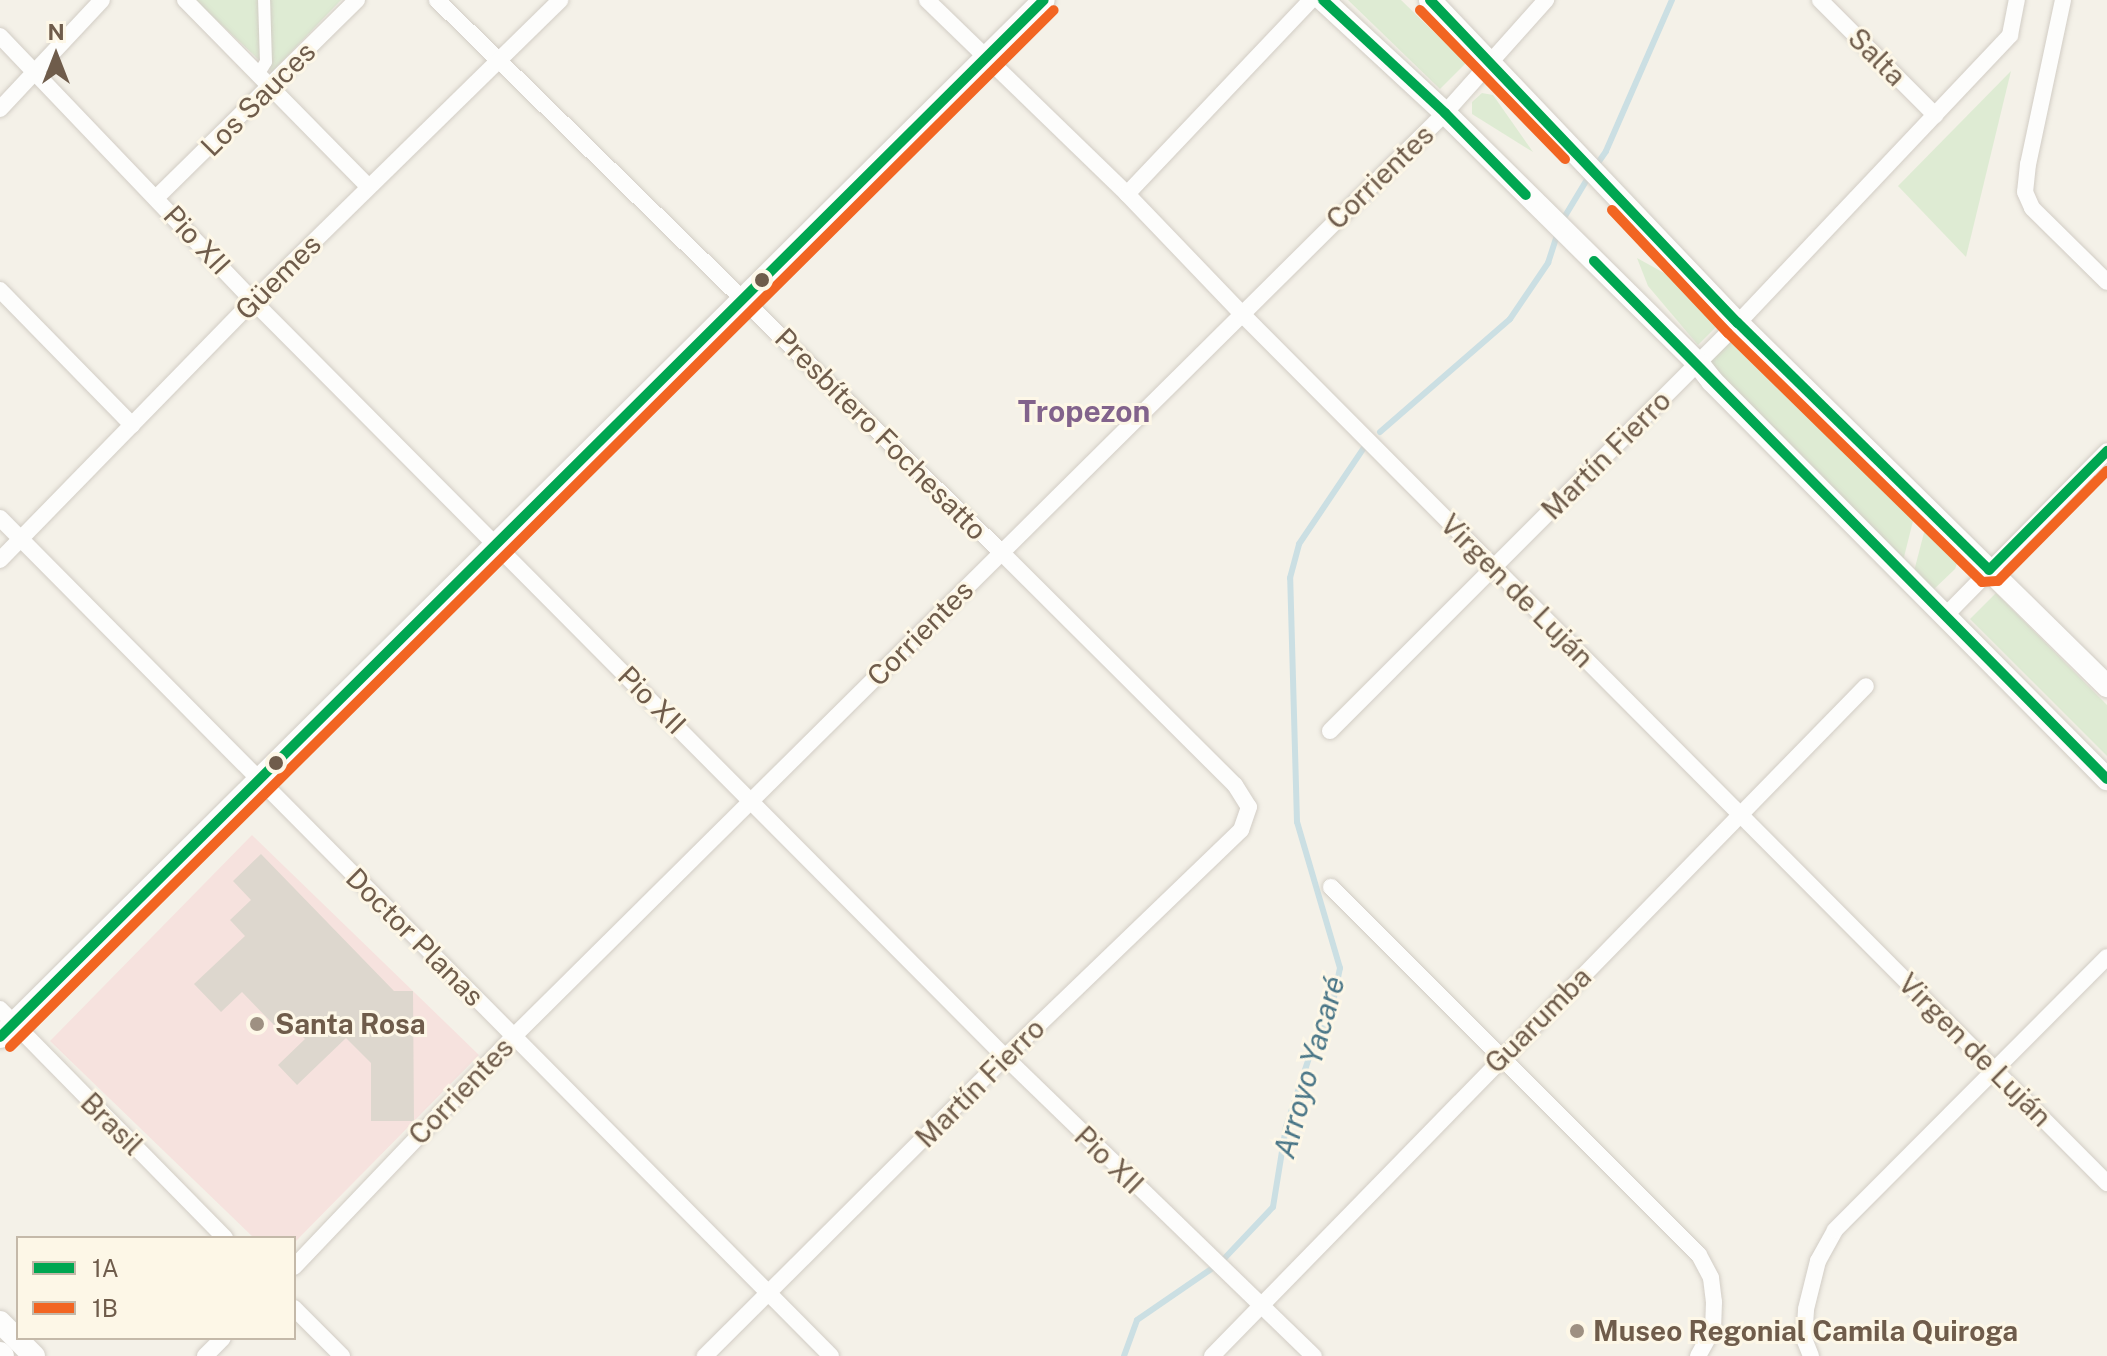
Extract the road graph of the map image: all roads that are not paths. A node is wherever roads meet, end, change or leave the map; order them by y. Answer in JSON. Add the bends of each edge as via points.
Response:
{"nodes":[{"id":1,"x":102,"y":0,"type":"edge"},
{"id":2,"x":185,"y":0,"type":"edge"},
{"id":3,"x":264,"y":0,"type":"edge"},
{"id":4,"x":357,"y":0,"type":"edge"},
{"id":5,"x":437,"y":0,"type":"edge"},
{"id":6,"x":560,"y":0,"type":"edge"},
{"id":7,"x":927,"y":0,"type":"edge"},
{"id":8,"x":1044,"y":0,"type":"edge"},
{"id":9,"x":1311,"y":0,"type":"edge"},
{"id":10,"x":1323,"y":0,"type":"edge"},
{"id":11,"x":1430,"y":0,"type":"edge"},
{"id":12,"x":1546,"y":0,"type":"edge"},
{"id":13,"x":1820,"y":0,"type":"edge"},
{"id":14,"x":2017,"y":0,"type":"edge"},
{"id":15,"x":2063,"y":0,"type":"edge"},
{"id":16,"x":0,"y":36,"type":"edge"},
{"id":17,"x":986,"y":58,"type":"junction"},
{"id":18,"x":497,"y":60,"type":"junction"},
{"id":19,"x":1490,"y":61,"type":"junction"},
{"id":20,"x":36,"y":72,"type":"junction"},
{"id":21,"x":259,"y":73,"type":"junction"},
{"id":22,"x":273,"y":86,"type":"junction"},
{"id":23,"x":0,"y":109,"type":"edge"},
{"id":24,"x":1445,"y":113,"type":"junction"},
{"id":25,"x":1935,"y":115,"type":"junction"},
{"id":26,"x":369,"y":187,"type":"junction"},
{"id":27,"x":1127,"y":194,"type":"junction"},
{"id":28,"x":157,"y":197,"type":"junction"},
{"id":29,"x":2107,"y":282,"type":"edge"},
{"id":30,"x":0,"y":290,"type":"edge"},
{"id":31,"x":744,"y":299,"type":"junction"},
{"id":32,"x":253,"y":301,"type":"junction"},
{"id":33,"x":1241,"y":313,"type":"junction"},
{"id":34,"x":1738,"y":323,"type":"junction"},
{"id":35,"x":1698,"y":363,"type":"junction"},
{"id":36,"x":132,"y":425,"type":"junction"},
{"id":37,"x":2107,"y":451,"type":"edge"},
{"id":38,"x":0,"y":518,"type":"edge"},
{"id":39,"x":21,"y":539,"type":"junction"},
{"id":40,"x":495,"y":543,"type":"junction"},
{"id":41,"x":1001,"y":552,"type":"junction"},
{"id":42,"x":0,"y":560,"type":"edge"},
{"id":43,"x":1494,"y":567,"type":"junction"},
{"id":44,"x":1989,"y":570,"type":"junction"},
{"id":45,"x":1945,"y":616,"type":"junction"},
{"id":46,"x":1866,"y":686,"type":"dead end"},
{"id":47,"x":2107,"y":686,"type":"edge"},
{"id":48,"x":1330,"y":731,"type":"dead end"},
{"id":49,"x":2107,"y":779,"type":"edge"},
{"id":50,"x":260,"y":781,"type":"junction"},
{"id":51,"x":753,"y":801,"type":"junction"},
{"id":52,"x":1249,"y":807,"type":"joint"},
{"id":53,"x":1742,"y":817,"type":"junction"},
{"id":54,"x":1331,"y":887,"type":"dead end"},
{"id":55,"x":2107,"y":957,"type":"edge"},
{"id":56,"x":5,"y":1023,"type":"edge"},
{"id":57,"x":514,"y":1036,"type":"junction"},
{"id":58,"x":1503,"y":1056,"type":"junction"},
{"id":59,"x":1005,"y":1057,"type":"junction"},
{"id":60,"x":1995,"y":1071,"type":"junction"},
{"id":61,"x":2107,"y":1183,"type":"edge"},
{"id":62,"x":223,"y":1236,"type":"edge"},
{"id":63,"x":296,"y":1265,"type":"edge"},
{"id":64,"x":768,"y":1293,"type":"junction"},
{"id":65,"x":1262,"y":1304,"type":"junction"},
{"id":66,"x":296,"y":1310,"type":"edge"},
{"id":67,"x":0,"y":1322,"type":"edge"},
{"id":68,"x":16,"y":1338,"type":"edge"},
{"id":69,"x":18,"y":1340,"type":"edge"},
{"id":70,"x":221,"y":1340,"type":"edge"},
{"id":71,"x":34,"y":1356,"type":"edge"},
{"id":72,"x":205,"y":1356,"type":"edge"},
{"id":73,"x":342,"y":1356,"type":"edge"},
{"id":74,"x":705,"y":1356,"type":"edge"},
{"id":75,"x":831,"y":1356,"type":"edge"},
{"id":76,"x":1212,"y":1356,"type":"edge"},
{"id":77,"x":1314,"y":1356,"type":"edge"},
{"id":78,"x":1698,"y":1356,"type":"edge"},
{"id":79,"x":1811,"y":1356,"type":"edge"}],
"edges":[{"from":1,"to":20,"type":"street"},
{"from":2,"to":21,"type":"street"},
{"from":3,"to":21,"type":"street","via":[[266,62]]},
{"from":4,"to":22,"type":"street","name":"Los Sauces"},
{"from":5,"to":18,"type":"street","name":"Presbítero Fochesatto"},
{"from":6,"to":18,"type":"street","name":"Güemes"},
{"from":7,"to":17,"type":"street","name":"Virgen de Luján"},
{"from":8,"to":17,"type":"main road"},
{"from":9,"to":27,"type":"street"},
{"from":10,"to":24,"type":"main road"},
{"from":11,"to":19,"type":"main road"},
{"from":12,"to":19,"type":"street","name":"Corrientes"},
{"from":13,"to":25,"type":"street","name":"Salta"},
{"from":14,"to":25,"type":"street","name":"Martín Fierro","via":[[2010,35]]},
{"from":15,"to":29,"type":"street","via":[[2025,192],[2032,208]]},
{"from":16,"to":20,"type":"street","name":"Pio XII"},
{"from":17,"to":27,"type":"street","name":"Virgen de Luján"},
{"from":17,"to":31,"type":"main road"},
{"from":18,"to":26,"type":"street","name":"Güemes"},
{"from":18,"to":31,"type":"street","name":"Presbítero Fochesatto"},
{"from":19,"to":24,"type":"street","name":"Corrientes"},
{"from":19,"to":34,"type":"main road"},
{"from":20,"to":23,"type":"street"},
{"from":20,"to":28,"type":"street","name":"Pio XII"},
{"from":21,"to":22,"type":"street"},
{"from":22,"to":26,"type":"street"},
{"from":22,"to":28,"type":"street","name":"Los Sauces"},
{"from":24,"to":33,"type":"street","name":"Corrientes"},
{"from":24,"to":35,"type":"main road"},
{"from":25,"to":34,"type":"street","name":"Martín Fierro"},
{"from":26,"to":32,"type":"street","name":"Güemes"},
{"from":27,"to":33,"type":"street","name":"Virgen de Luján"},
{"from":28,"to":32,"type":"street","name":"Pio XII"},
{"from":30,"to":36,"type":"street"},
{"from":31,"to":40,"type":"main road"},
{"from":31,"to":41,"type":"street","name":"Presbítero Fochesatto"},
{"from":32,"to":36,"type":"street","name":"Güemes"},
{"from":32,"to":40,"type":"street","name":"Pio XII"},
{"from":33,"to":41,"type":"street","name":"Corrientes"},
{"from":33,"to":43,"type":"street","name":"Virgen de Luján"},
{"from":34,"to":35,"type":"street","name":"Martín Fierro"},
{"from":34,"to":44,"type":"main road"},
{"from":35,"to":43,"type":"street","name":"Martín Fierro"},
{"from":35,"to":45,"type":"main road"},
{"from":36,"to":39,"type":"street","name":"Güemes"},
{"from":37,"to":44,"type":"street"},
{"from":38,"to":39,"type":"street","name":"Doctor Planas"},
{"from":39,"to":42,"type":"street","name":"Güemes"},
{"from":39,"to":50,"type":"street","name":"Doctor Planas"},
{"from":40,"to":50,"type":"main road"},
{"from":40,"to":51,"type":"street","name":"Pio XII"},
{"from":41,"to":51,"type":"street","name":"Corrientes"},
{"from":41,"to":52,"type":"street","name":"Presbítero Fochesatto","via":[[1235,785]]},
{"from":43,"to":48,"type":"street","name":"Martín Fierro"},
{"from":43,"to":53,"type":"street","name":"Virgen de Luján"},
{"from":44,"to":45,"type":"street"},
{"from":44,"to":47,"type":"main road"},
{"from":45,"to":49,"type":"main road"},
{"from":46,"to":53,"type":"street","name":"Guarumba"},
{"from":50,"to":56,"type":"main road"},
{"from":50,"to":57,"type":"street","name":"Doctor Planas"},
{"from":51,"to":57,"type":"street","name":"Corrientes"},
{"from":51,"to":59,"type":"street","name":"Pio XII"},
{"from":52,"to":59,"type":"street","name":"Martín Fierro","via":[[1241,830]]},
{"from":53,"to":58,"type":"street","name":"Guarumba"},
{"from":53,"to":60,"type":"street","name":"Virgen de Luján"},
{"from":54,"to":58,"type":"street"},
{"from":55,"to":60,"type":"street"},
{"from":56,"to":62,"type":"street","name":"Brasil"},
{"from":57,"to":63,"type":"street","name":"Corrientes"},
{"from":57,"to":64,"type":"street","name":"Doctor Planas"},
{"from":58,"to":65,"type":"street","name":"Guarumba"},
{"from":58,"to":78,"type":"street","via":[[1699,1255],[1711,1278],[1714,1302],[1713,1329]]},
{"from":59,"to":64,"type":"street","name":"Martín Fierro"},
{"from":59,"to":65,"type":"street","name":"Pio XII"},
{"from":60,"to":61,"type":"street","name":"Virgen de Luján"},
{"from":60,"to":79,"type":"street","via":[[1835,1230],[1818,1261],[1806,1309],[1804,1339]]},
{"from":64,"to":74,"type":"street","name":"Martín Fierro"},
{"from":64,"to":75,"type":"street","name":"Doctor Planas"},
{"from":65,"to":76,"type":"street","name":"Guarumba"},
{"from":65,"to":77,"type":"street","name":"Pio XII"},
{"from":66,"to":73,"type":"street"},
{"from":67,"to":68,"type":"main road"},
{"from":69,"to":71,"type":"main road"},
{"from":70,"to":72,"type":"street"}]}
